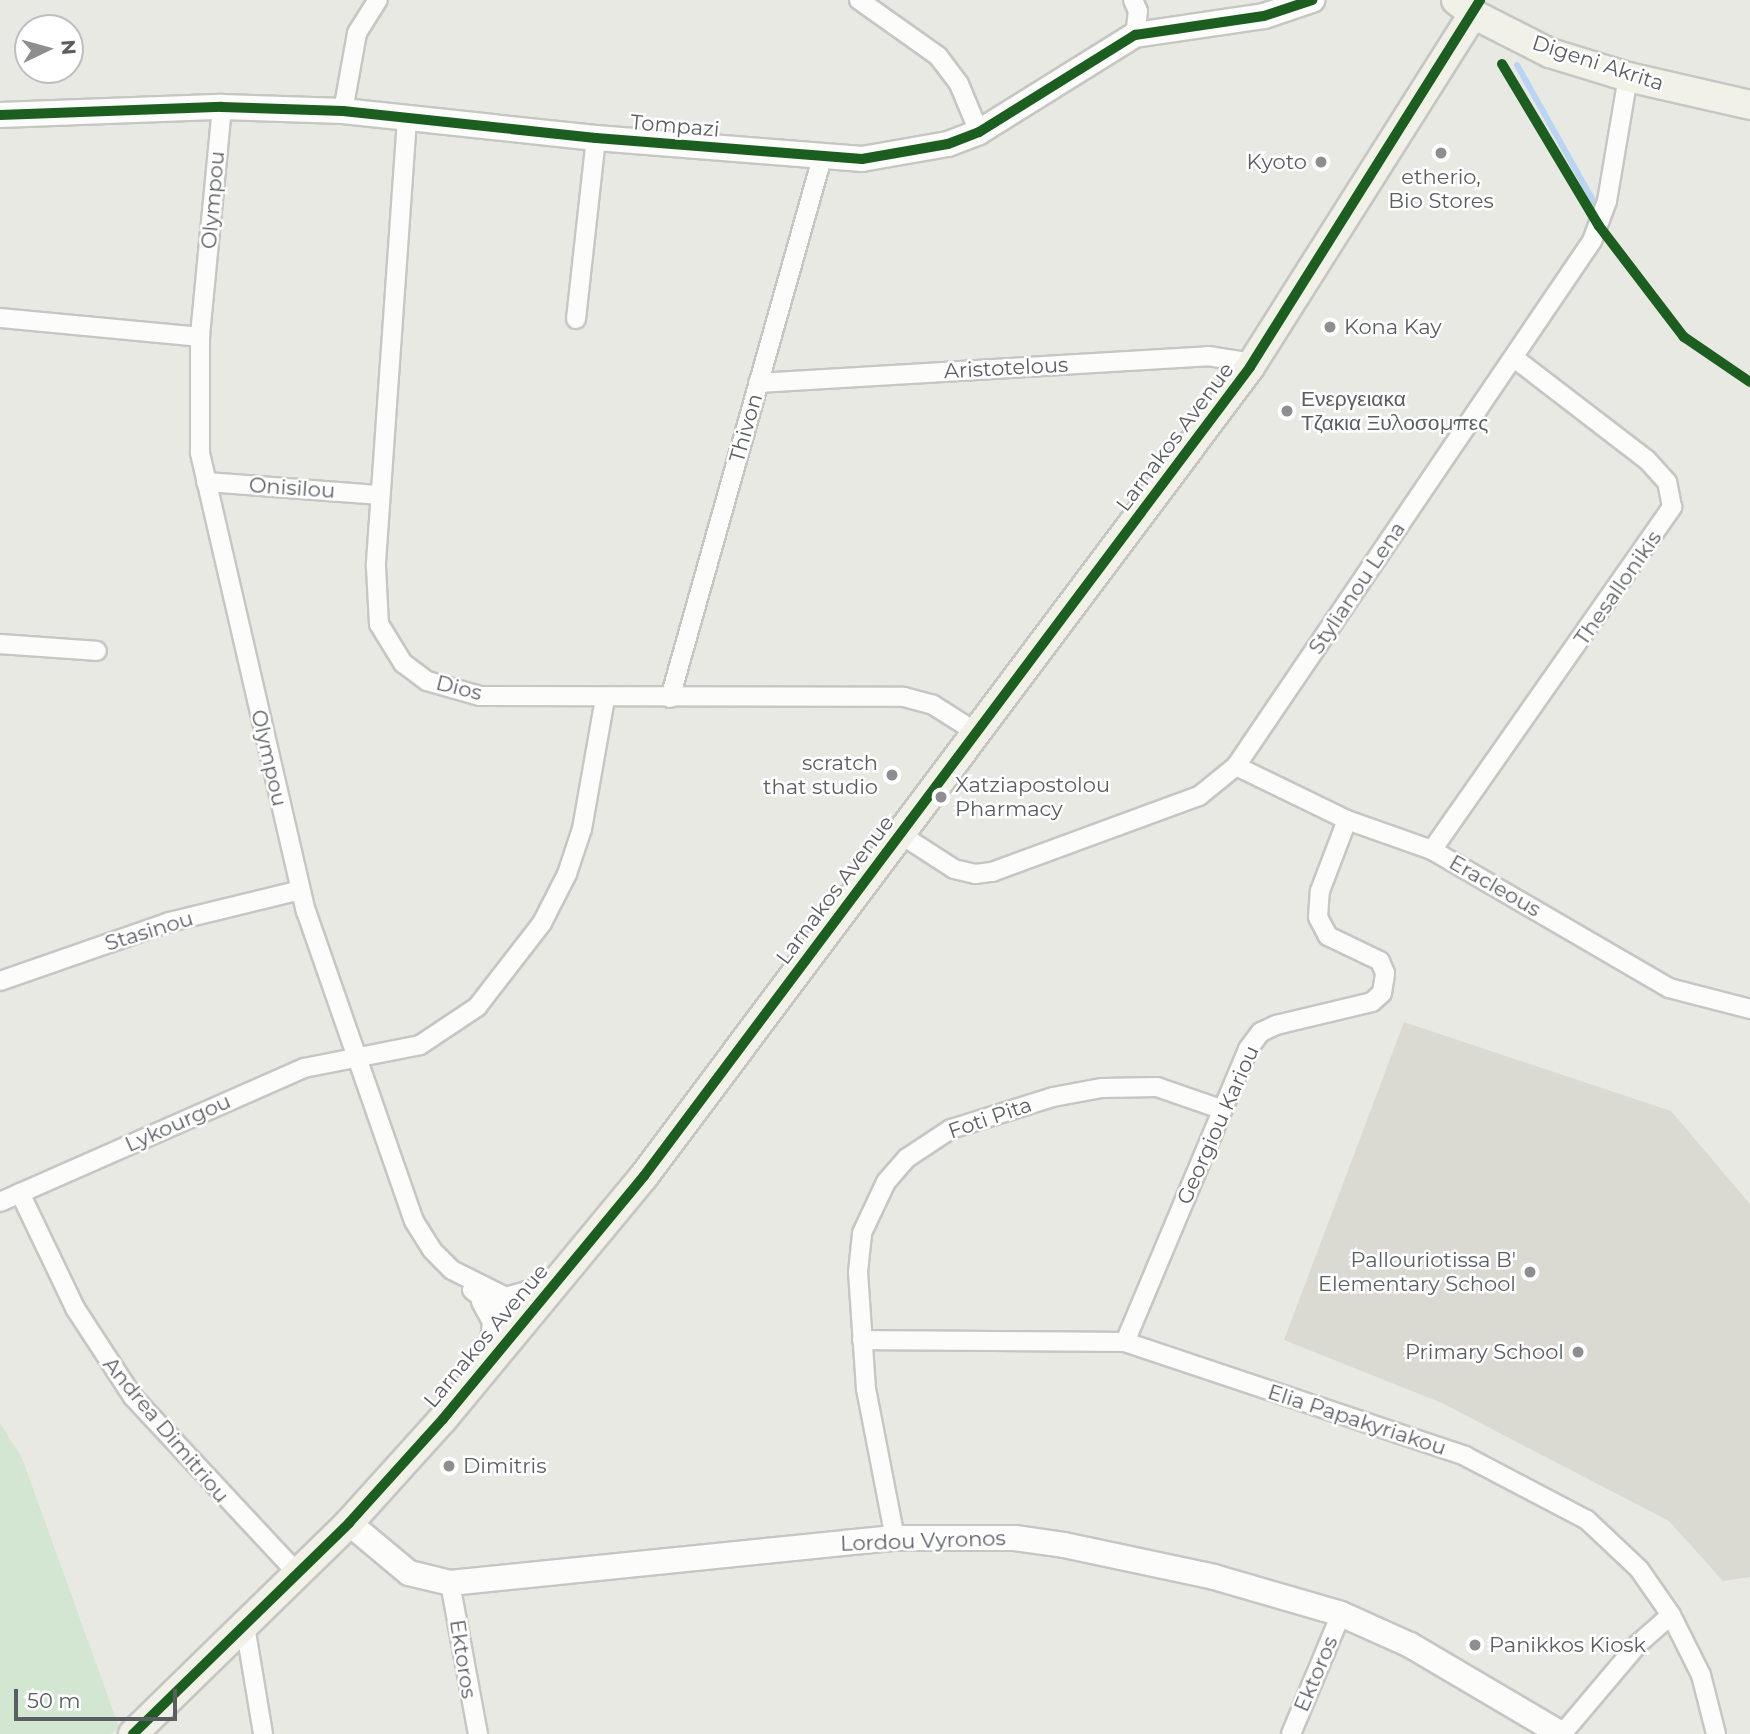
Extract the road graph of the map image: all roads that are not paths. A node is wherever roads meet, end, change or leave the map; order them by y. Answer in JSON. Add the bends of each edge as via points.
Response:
{"nodes":[{"id":1,"x":378,"y":0,"type":"edge"},
{"id":2,"x":859,"y":0,"type":"edge"},
{"id":3,"x":1133,"y":0,"type":"edge"},
{"id":4,"x":1312,"y":0,"type":"edge"},
{"id":5,"x":1469,"y":5,"type":"edge"},
{"id":6,"x":1135,"y":35,"type":"junction"},
{"id":7,"x":1628,"y":77,"type":"junction"},
{"id":8,"x":1750,"y":105,"type":"edge"},
{"id":9,"x":222,"y":107,"type":"junction"},
{"id":10,"x":343,"y":111,"type":"junction"},
{"id":11,"x":0,"y":115,"type":"edge"},
{"id":12,"x":407,"y":119,"type":"junction"},
{"id":13,"x":979,"y":132,"type":"junction"},
{"id":14,"x":596,"y":138,"type":"junction"},
{"id":15,"x":822,"y":158,"type":"junction"},
{"id":16,"x":0,"y":317,"type":"edge"},
{"id":17,"x":576,"y":319,"type":"dead end"},
{"id":18,"x":200,"y":337,"type":"junction"},
{"id":19,"x":1514,"y":358,"type":"junction"},
{"id":20,"x":1250,"y":368,"type":"junction"},
{"id":21,"x":758,"y":383,"type":"junction"},
{"id":22,"x":205,"y":481,"type":"junction"},
{"id":23,"x":379,"y":495,"type":"junction"},
{"id":24,"x":0,"y":644,"type":"edge"},
{"id":25,"x":97,"y":651,"type":"dead end"},
{"id":26,"x":670,"y":698,"type":"junction"},
{"id":27,"x":605,"y":699,"type":"junction"},
{"id":28,"x":979,"y":734,"type":"junction"},
{"id":29,"x":1236,"y":766,"type":"junction"},
{"id":30,"x":1347,"y":820,"type":"junction"},
{"id":31,"x":900,"y":834,"type":"junction"},
{"id":32,"x":1432,"y":850,"type":"junction"},
{"id":33,"x":300,"y":890,"type":"junction"},
{"id":34,"x":0,"y":981,"type":"edge"},
{"id":35,"x":1750,"y":1009,"type":"edge"},
{"id":36,"x":360,"y":1060,"type":"junction"},
{"id":37,"x":1221,"y":1109,"type":"junction"},
{"id":38,"x":20,"y":1193,"type":"junction"},
{"id":39,"x":0,"y":1202,"type":"edge"},
{"id":40,"x":452,"y":1270,"type":"junction"},
{"id":41,"x":555,"y":1282,"type":"junction"},
{"id":42,"x":477,"y":1295,"type":"junction"},
{"id":43,"x":519,"y":1327,"type":"junction"},
{"id":44,"x":863,"y":1340,"type":"junction"},
{"id":45,"x":1125,"y":1342,"type":"junction"},
{"id":46,"x":487,"y":1366,"type":"junction"},
{"id":47,"x":349,"y":1523,"type":"junction"},
{"id":48,"x":895,"y":1538,"type":"junction"},
{"id":49,"x":298,"y":1574,"type":"junction"},
{"id":50,"x":450,"y":1583,"type":"junction"},
{"id":51,"x":1341,"y":1614,"type":"junction"},
{"id":52,"x":1671,"y":1615,"type":"junction"},
{"id":53,"x":245,"y":1626,"type":"junction"},
{"id":54,"x":133,"y":1734,"type":"edge"},
{"id":55,"x":263,"y":1734,"type":"edge"},
{"id":56,"x":478,"y":1734,"type":"edge"},
{"id":57,"x":1291,"y":1734,"type":"edge"},
{"id":58,"x":1562,"y":1734,"type":"edge"},
{"id":59,"x":1716,"y":1734,"type":"edge"}],
"edges":[{"from":1,"to":10,"type":"street","via":[[357,33]]},
{"from":2,"to":13,"type":"street","via":[[938,56],[959,84]]},
{"from":3,"to":6,"type":"street","via":[[1138,11]]},
{"from":4,"to":6,"type":"street","name":"Tompazi","via":[[1264,16]]},
{"from":5,"to":7,"type":"main road","name":"Digeni Akrita","via":[[1550,53]]},
{"from":5,"to":20,"type":"main road","name":"Larnakos Avenue"},
{"from":6,"to":13,"type":"street","name":"Tompazi"},
{"from":7,"to":8,"type":"main road","name":"Digeni Akrita"},
{"from":7,"to":19,"type":"street","name":"Stylianou Lena","via":[[1599,226]]},
{"from":9,"to":10,"type":"street","name":"Tompazi"},
{"from":9,"to":11,"type":"street","name":"Tompazi"},
{"from":9,"to":18,"type":"street","name":"Olympou"},
{"from":10,"to":12,"type":"street","name":"Tompazi"},
{"from":12,"to":14,"type":"street","name":"Tompazi"},
{"from":12,"to":23,"type":"street","name":"Dios"},
{"from":13,"to":15,"type":"street","name":"Tompazi","via":[[908,153]]},
{"from":14,"to":15,"type":"street","name":"Tompazi"},
{"from":14,"to":17,"type":"street"},
{"from":15,"to":21,"type":"street","name":"Thivon"},
{"from":16,"to":18,"type":"street"},
{"from":18,"to":22,"type":"street","name":"Olympou","via":[[198,425]]},
{"from":19,"to":29,"type":"street","name":"Stylianou Lena"},
{"from":19,"to":32,"type":"street","name":"Thesallonikis","via":[[1647,460],[1667,482],[1672,507]]},
{"from":20,"to":21,"type":"street","name":"Aristotelous","via":[[1232,359],[1208,356]]},
{"from":20,"to":28,"type":"main road","name":"Larnakos Avenue"},
{"from":21,"to":26,"type":"street","name":"Thivon"},
{"from":22,"to":23,"type":"street","name":"Onisilou"},
{"from":22,"to":33,"type":"street","name":"Olympou"},
{"from":23,"to":27,"type":"street","name":"Dios","via":[[379,625],[403,663],[427,681],[480,696]]},
{"from":24,"to":25,"type":"street"},
{"from":26,"to":27,"type":"street","name":"Dios"},
{"from":26,"to":28,"type":"street","name":"Dios","via":[[904,697],[933,705]]},
{"from":27,"to":36,"type":"street","name":"Lykourgou","via":[[582,829],[567,874],[542,923],[477,1007],[448,1030],[400,1052]]},
{"from":28,"to":31,"type":"main road","name":"Larnakos Avenue"},
{"from":29,"to":30,"type":"street","name":"Eracleous"},
{"from":29,"to":31,"type":"street","name":"Stylianou Lena","via":[[1199,796],[992,872],[954,869]]},
{"from":30,"to":32,"type":"street","name":"Eracleous"},
{"from":30,"to":37,"type":"street","name":"Georgiou Kariou","via":[[1320,891],[1318,917],[1328,936],[1380,961],[1382,993],[1372,1002],[1261,1032],[1248,1049]]},
{"from":31,"to":41,"type":"main road","name":"Larnakos Avenue","via":[[643,1176]]},
{"from":32,"to":35,"type":"street","name":"Eracleous","via":[[1669,988]]},
{"from":33,"to":34,"type":"street","name":"Stasinou","via":[[169,922]]},
{"from":33,"to":36,"type":"street","name":"Olympou"},
{"from":36,"to":38,"type":"street","name":"Lykourgou","via":[[304,1068]]},
{"from":36,"to":40,"type":"street","name":"Olympou","via":[[414,1221]]},
{"from":37,"to":44,"type":"street","name":"Foti Pita","via":[[1157,1087],[1102,1088],[990,1115],[927,1142],[886,1182],[862,1233],[858,1272]]},
{"from":37,"to":45,"type":"street","name":"Georgiou Kariou"},
{"from":38,"to":39,"type":"street","name":"Lykourgou"},
{"from":38,"to":49,"type":"street","name":"Andrea Dimitriou","via":[[75,1308],[133,1397]]},
{"from":40,"to":41,"type":"street","name":"Olympou","via":[[506,1297]]},
{"from":40,"to":42,"type":"street"},
{"from":41,"to":43,"type":"main road","name":"Larnakos Avenue"},
{"from":42,"to":43,"type":"street"},
{"from":42,"to":46,"type":"street","via":[[492,1322]]},
{"from":43,"to":46,"type":"main road","name":"Larnakos Avenue"},
{"from":44,"to":45,"type":"street","name":"Elia Papakyriakou"},
{"from":44,"to":48,"type":"street","name":"Foti Pita","via":[[875,1444]]},
{"from":45,"to":52,"type":"street","name":"Elia Papakyriakou","via":[[1371,1422],[1465,1456],[1537,1491],[1609,1537],[1639,1569]]},
{"from":46,"to":47,"type":"main road","name":"Larnakos Avenue"},
{"from":47,"to":49,"type":"main road","name":"Larnakos Avenue"},
{"from":47,"to":50,"type":"street","name":"Lordou Vyronos","via":[[409,1573]]},
{"from":48,"to":50,"type":"street","name":"Lordou Vyronos"},
{"from":48,"to":51,"type":"street","name":"Lordou Vyronos","via":[[1014,1538],[1064,1545],[1214,1577]]},
{"from":49,"to":53,"type":"main road","name":"Larnakos Avenue"},
{"from":50,"to":56,"type":"street","name":"Ektoros"},
{"from":51,"to":57,"type":"street","name":"Ektoros"},
{"from":51,"to":58,"type":"street","name":"Lordou Vyronos","via":[[1410,1645]]},
{"from":52,"to":58,"type":"street","via":[[1638,1644]]},
{"from":52,"to":59,"type":"street","name":"Elia Papakyriakou","via":[[1701,1675]]},
{"from":53,"to":54,"type":"main road","name":"Larnakos Avenue"},
{"from":53,"to":55,"type":"street"}]}
